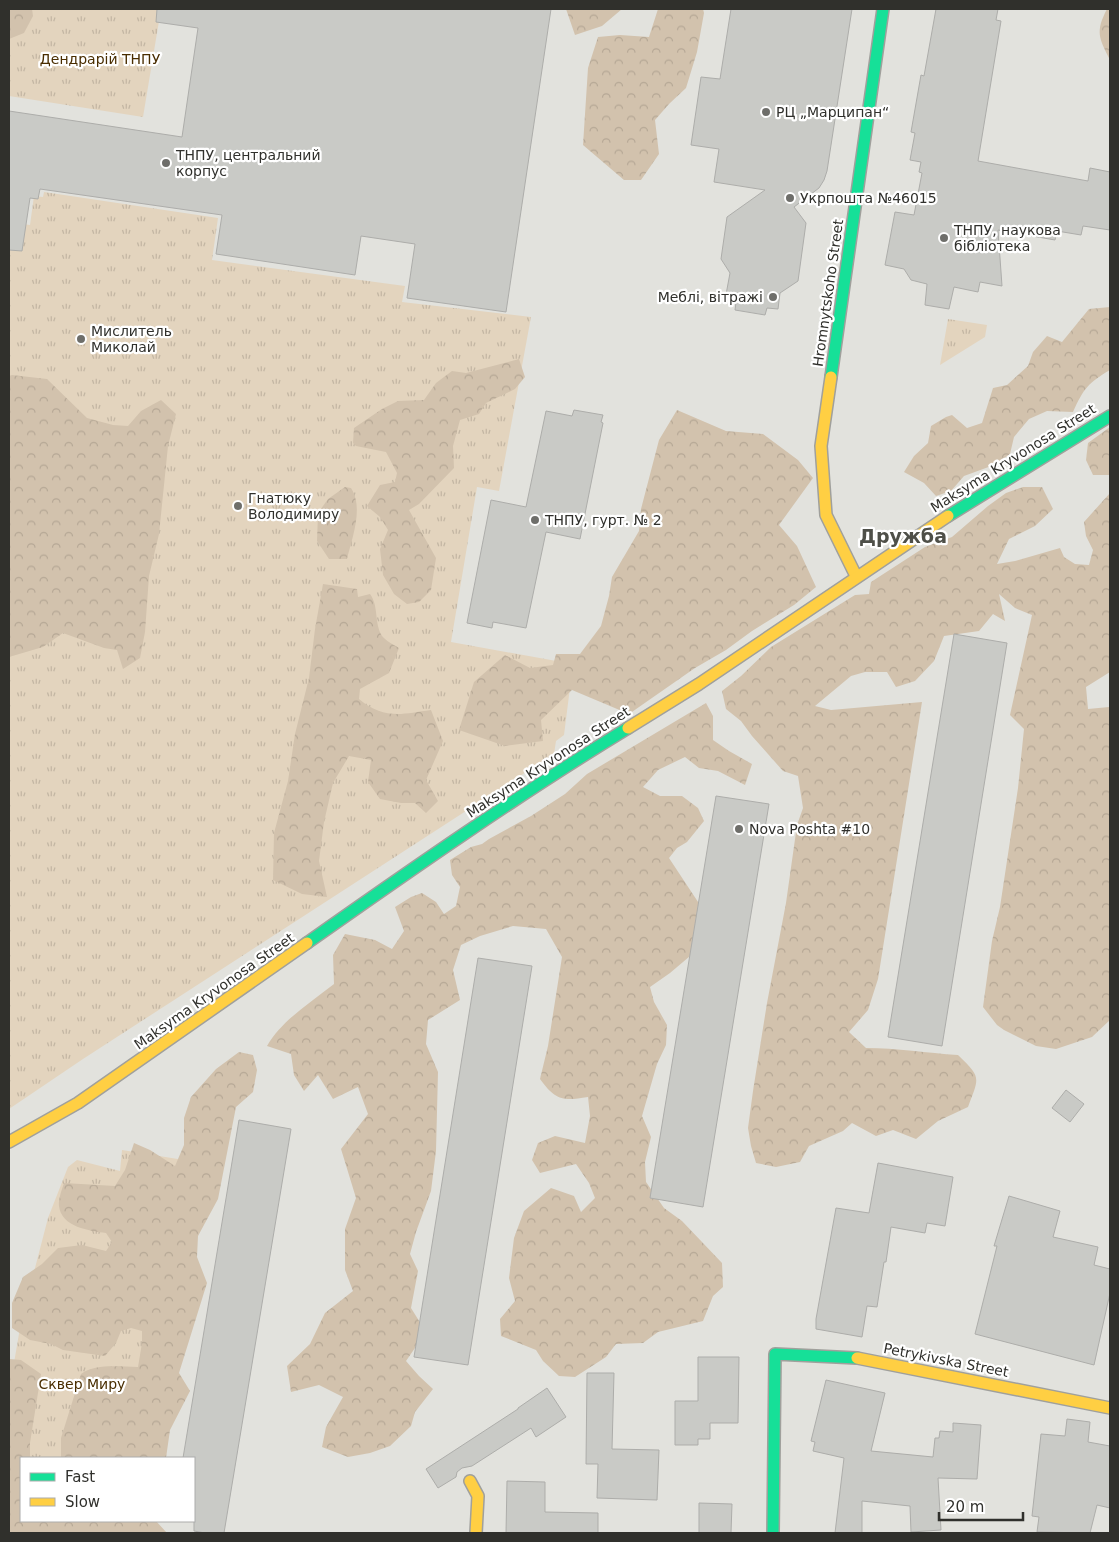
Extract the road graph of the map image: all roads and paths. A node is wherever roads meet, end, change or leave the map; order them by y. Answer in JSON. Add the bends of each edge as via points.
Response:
{"nodes":[{"id":1,"x":883,"y":9,"type":"edge"},
{"id":2,"x":1110,"y":416,"type":"edge"},
{"id":3,"x":856,"y":576,"type":"junction"},
{"id":4,"x":9,"y":1142,"type":"edge"},
{"id":5,"x":1110,"y":1408,"type":"edge"},
{"id":6,"x":470,"y":1481,"type":"dead end"},
{"id":7,"x":476,"y":1533,"type":"edge"},
{"id":8,"x":773,"y":1533,"type":"edge"}],
"edges":[{"from":1,"to":3,"type":"main road","name":"Hromnytskoho Street","via":[[821,446],[826,515]]},
{"from":2,"to":3,"type":"main road","name":"Maksyma Kryvonosa Street"},
{"from":3,"to":4,"type":"main road","name":"Maksyma Kryvonosa Street","via":[[698,684],[434,854],[137,1063]]},
{"from":5,"to":8,"type":"main road","name":"Petrykivska Street","via":[[857,1358],[774,1354]]},
{"from":6,"to":7,"type":"main road","via":[[478,1496]]}]}
